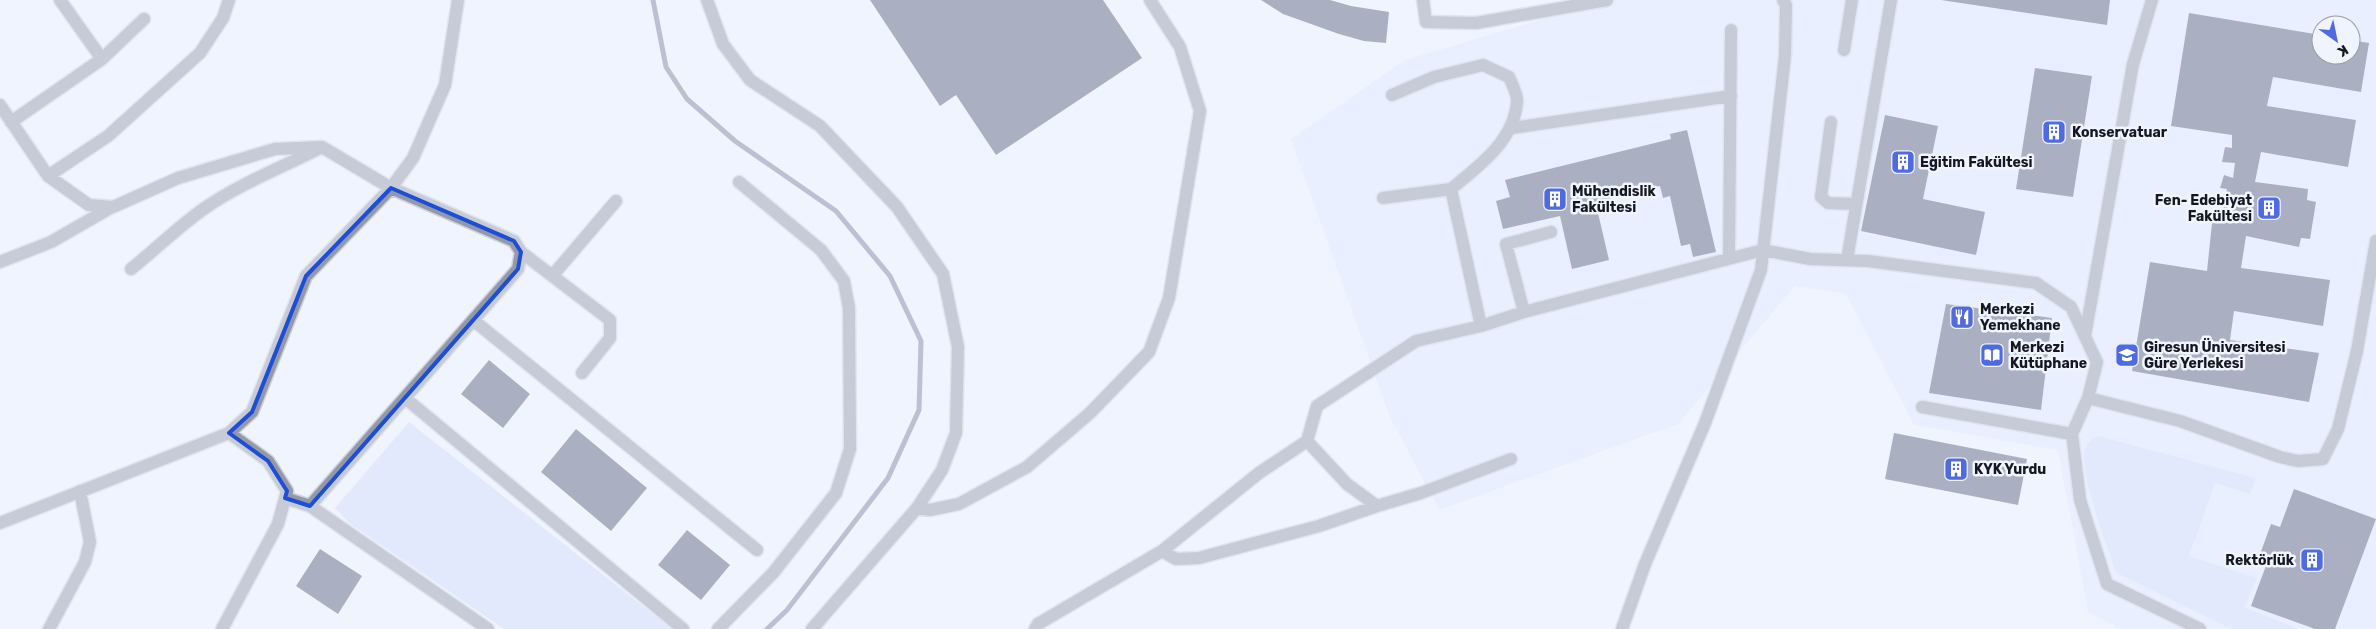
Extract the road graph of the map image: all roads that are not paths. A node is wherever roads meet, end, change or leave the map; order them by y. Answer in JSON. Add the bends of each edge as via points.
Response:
{"nodes":[{"id":1,"x":60,"y":0,"type":"edge"},
{"id":2,"x":230,"y":0,"type":"edge"},
{"id":3,"x":458,"y":0,"type":"edge"},
{"id":4,"x":707,"y":0,"type":"edge"},
{"id":5,"x":1150,"y":0,"type":"edge"},
{"id":6,"x":1423,"y":0,"type":"edge"},
{"id":7,"x":1607,"y":0,"type":"edge"},
{"id":8,"x":1783,"y":0,"type":"edge"},
{"id":9,"x":1852,"y":0,"type":"edge"},
{"id":10,"x":1891,"y":0,"type":"edge"},
{"id":11,"x":2152,"y":0,"type":"edge"},
{"id":12,"x":144,"y":19,"type":"dead end"},
{"id":13,"x":1731,"y":30,"type":"dead end"},
{"id":14,"x":1844,"y":50,"type":"dead end"},
{"id":15,"x":102,"y":59,"type":"junction"},
{"id":16,"x":1392,"y":95,"type":"dead end"},
{"id":17,"x":1730,"y":96,"type":"junction"},
{"id":18,"x":0,"y":105,"type":"edge"},
{"id":19,"x":11,"y":122,"type":"junction"},
{"id":20,"x":1831,"y":122,"type":"dead end"},
{"id":21,"x":1512,"y":128,"type":"junction"},
{"id":22,"x":322,"y":146,"type":"junction"},
{"id":23,"x":48,"y":176,"type":"junction"},
{"id":24,"x":739,"y":182,"type":"dead end"},
{"id":25,"x":391,"y":188,"type":"junction"},
{"id":26,"x":1451,"y":189,"type":"junction"},
{"id":27,"x":1383,"y":198,"type":"dead end"},
{"id":28,"x":616,"y":201,"type":"dead end"},
{"id":29,"x":1855,"y":204,"type":"junction"},
{"id":30,"x":113,"y":207,"type":"junction"},
{"id":31,"x":1551,"y":232,"type":"dead end"},
{"id":32,"x":2376,"y":241,"type":"edge"},
{"id":33,"x":1763,"y":250,"type":"junction"},
{"id":34,"x":521,"y":252,"type":"junction"},
{"id":35,"x":1729,"y":258,"type":"junction"},
{"id":36,"x":1847,"y":260,"type":"junction"},
{"id":37,"x":0,"y":262,"type":"edge"},
{"id":38,"x":131,"y":269,"type":"dead end"},
{"id":39,"x":552,"y":275,"type":"junction"},
{"id":40,"x":1524,"y":312,"type":"junction"},
{"id":41,"x":473,"y":320,"type":"junction"},
{"id":42,"x":1480,"y":326,"type":"junction"},
{"id":43,"x":2085,"y":336,"type":"junction"},
{"id":44,"x":582,"y":373,"type":"dead end"},
{"id":45,"x":405,"y":398,"type":"junction"},
{"id":46,"x":2088,"y":398,"type":"junction"},
{"id":47,"x":1922,"y":407,"type":"dead end"},
{"id":48,"x":229,"y":433,"type":"junction"},
{"id":49,"x":2072,"y":434,"type":"junction"},
{"id":50,"x":1307,"y":441,"type":"junction"},
{"id":51,"x":1511,"y":459,"type":"dead end"},
{"id":52,"x":80,"y":491,"type":"junction"},
{"id":53,"x":285,"y":498,"type":"junction"},
{"id":54,"x":310,"y":506,"type":"junction"},
{"id":55,"x":1377,"y":506,"type":"junction"},
{"id":56,"x":917,"y":508,"type":"junction"},
{"id":57,"x":0,"y":523,"type":"edge"},
{"id":58,"x":757,"y":550,"type":"dead end"},
{"id":59,"x":1162,"y":551,"type":"junction"},
{"id":60,"x":48,"y":629,"type":"edge"},
{"id":61,"x":222,"y":629,"type":"edge"},
{"id":62,"x":488,"y":629,"type":"edge"},
{"id":63,"x":683,"y":629,"type":"edge"},
{"id":64,"x":718,"y":629,"type":"edge"},
{"id":65,"x":812,"y":629,"type":"edge"},
{"id":66,"x":1035,"y":629,"type":"edge"},
{"id":67,"x":1622,"y":629,"type":"edge"},
{"id":68,"x":2200,"y":629,"type":"edge"}],
"edges":[{"from":1,"to":15,"type":"street"},
{"from":2,"to":23,"type":"street","via":[[223,18],[200,53],[108,136]]},
{"from":3,"to":25,"type":"street","via":[[445,84],[413,158]]},
{"from":4,"to":56,"type":"street","via":[[723,44],[750,80],[820,126],[897,207],[944,274],[958,346],[956,433],[942,470]]},
{"from":5,"to":56,"type":"street","via":[[1180,47],[1200,112],[1169,298],[1149,352],[1090,413],[1027,467],[959,504],[930,510]]},
{"from":6,"to":7,"type":"street","via":[[1426,22],[1476,23]]},
{"from":8,"to":33,"type":"street","via":[[1786,5],[1785,56]]},
{"from":9,"to":14,"type":"street"},
{"from":10,"to":29,"type":"street"},
{"from":11,"to":43,"type":"street","via":[[2133,64]]},
{"from":12,"to":15,"type":"street"},
{"from":13,"to":17,"type":"street"},
{"from":15,"to":19,"type":"street"},
{"from":16,"to":21,"type":"street","via":[[1434,77],[1483,65],[1509,77],[1518,100]]},
{"from":17,"to":21,"type":"street"},
{"from":17,"to":35,"type":"street"},
{"from":18,"to":19,"type":"street"},
{"from":19,"to":23,"type":"street"},
{"from":20,"to":29,"type":"street","via":[[1821,197],[1828,203]]},
{"from":21,"to":26,"type":"street","via":[[1486,159]]},
{"from":22,"to":25,"type":"street"},
{"from":22,"to":30,"type":"street","via":[[275,149],[178,178]]},
{"from":22,"to":38,"type":"street","via":[[250,181],[204,208]]},
{"from":23,"to":30,"type":"street","via":[[90,205]]},
{"from":24,"to":64,"type":"street","via":[[821,250],[844,281],[849,308],[850,448],[836,493],[773,573]]},
{"from":25,"to":34,"type":"street","via":[[514,241]]},
{"from":25,"to":48,"type":"street","via":[[306,276],[252,412]]},
{"from":26,"to":27,"type":"street"},
{"from":26,"to":42,"type":"street"},
{"from":28,"to":39,"type":"street"},
{"from":29,"to":36,"type":"street"},
{"from":30,"to":37,"type":"street","via":[[51,242]]},
{"from":31,"to":40,"type":"street","via":[[1506,244]]},
{"from":32,"to":46,"type":"street","via":[[2338,429],[2323,459],[2298,461],[2280,457],[2180,421]]},
{"from":33,"to":35,"type":"street"},
{"from":33,"to":36,"type":"street","via":[[1810,259]]},
{"from":33,"to":67,"type":"street","via":[[1761,270],[1705,423],[1645,564]]},
{"from":34,"to":39,"type":"street"},
{"from":34,"to":41,"type":"street","via":[[518,269]]},
{"from":35,"to":40,"type":"street"},
{"from":36,"to":43,"type":"street","via":[[2036,283],[2071,307]]},
{"from":39,"to":44,"type":"street","via":[[610,320],[610,338]]},
{"from":40,"to":42,"type":"street"},
{"from":41,"to":45,"type":"street"},
{"from":41,"to":58,"type":"street"},
{"from":42,"to":50,"type":"street","via":[[1416,341],[1317,406]]},
{"from":43,"to":46,"type":"street","via":[[2098,362]]},
{"from":45,"to":54,"type":"street"},
{"from":45,"to":63,"type":"street"},
{"from":46,"to":49,"type":"street"},
{"from":47,"to":49,"type":"street"},
{"from":48,"to":52,"type":"street"},
{"from":48,"to":53,"type":"street","via":[[268,461],[287,491]]},
{"from":49,"to":68,"type":"street","via":[[2080,500],[2107,584]]},
{"from":50,"to":55,"type":"street","via":[[1347,484]]},
{"from":50,"to":59,"type":"street","via":[[1258,473]]},
{"from":51,"to":55,"type":"street"},
{"from":52,"to":57,"type":"street"},
{"from":52,"to":60,"type":"street","via":[[90,542],[85,562]]},
{"from":53,"to":54,"type":"street"},
{"from":53,"to":61,"type":"street","via":[[278,524]]},
{"from":54,"to":62,"type":"street"},
{"from":55,"to":59,"type":"street","via":[[1319,526],[1199,558],[1176,559]]},
{"from":56,"to":65,"type":"street"},
{"from":59,"to":66,"type":"street","via":[[1038,624]]}]}
